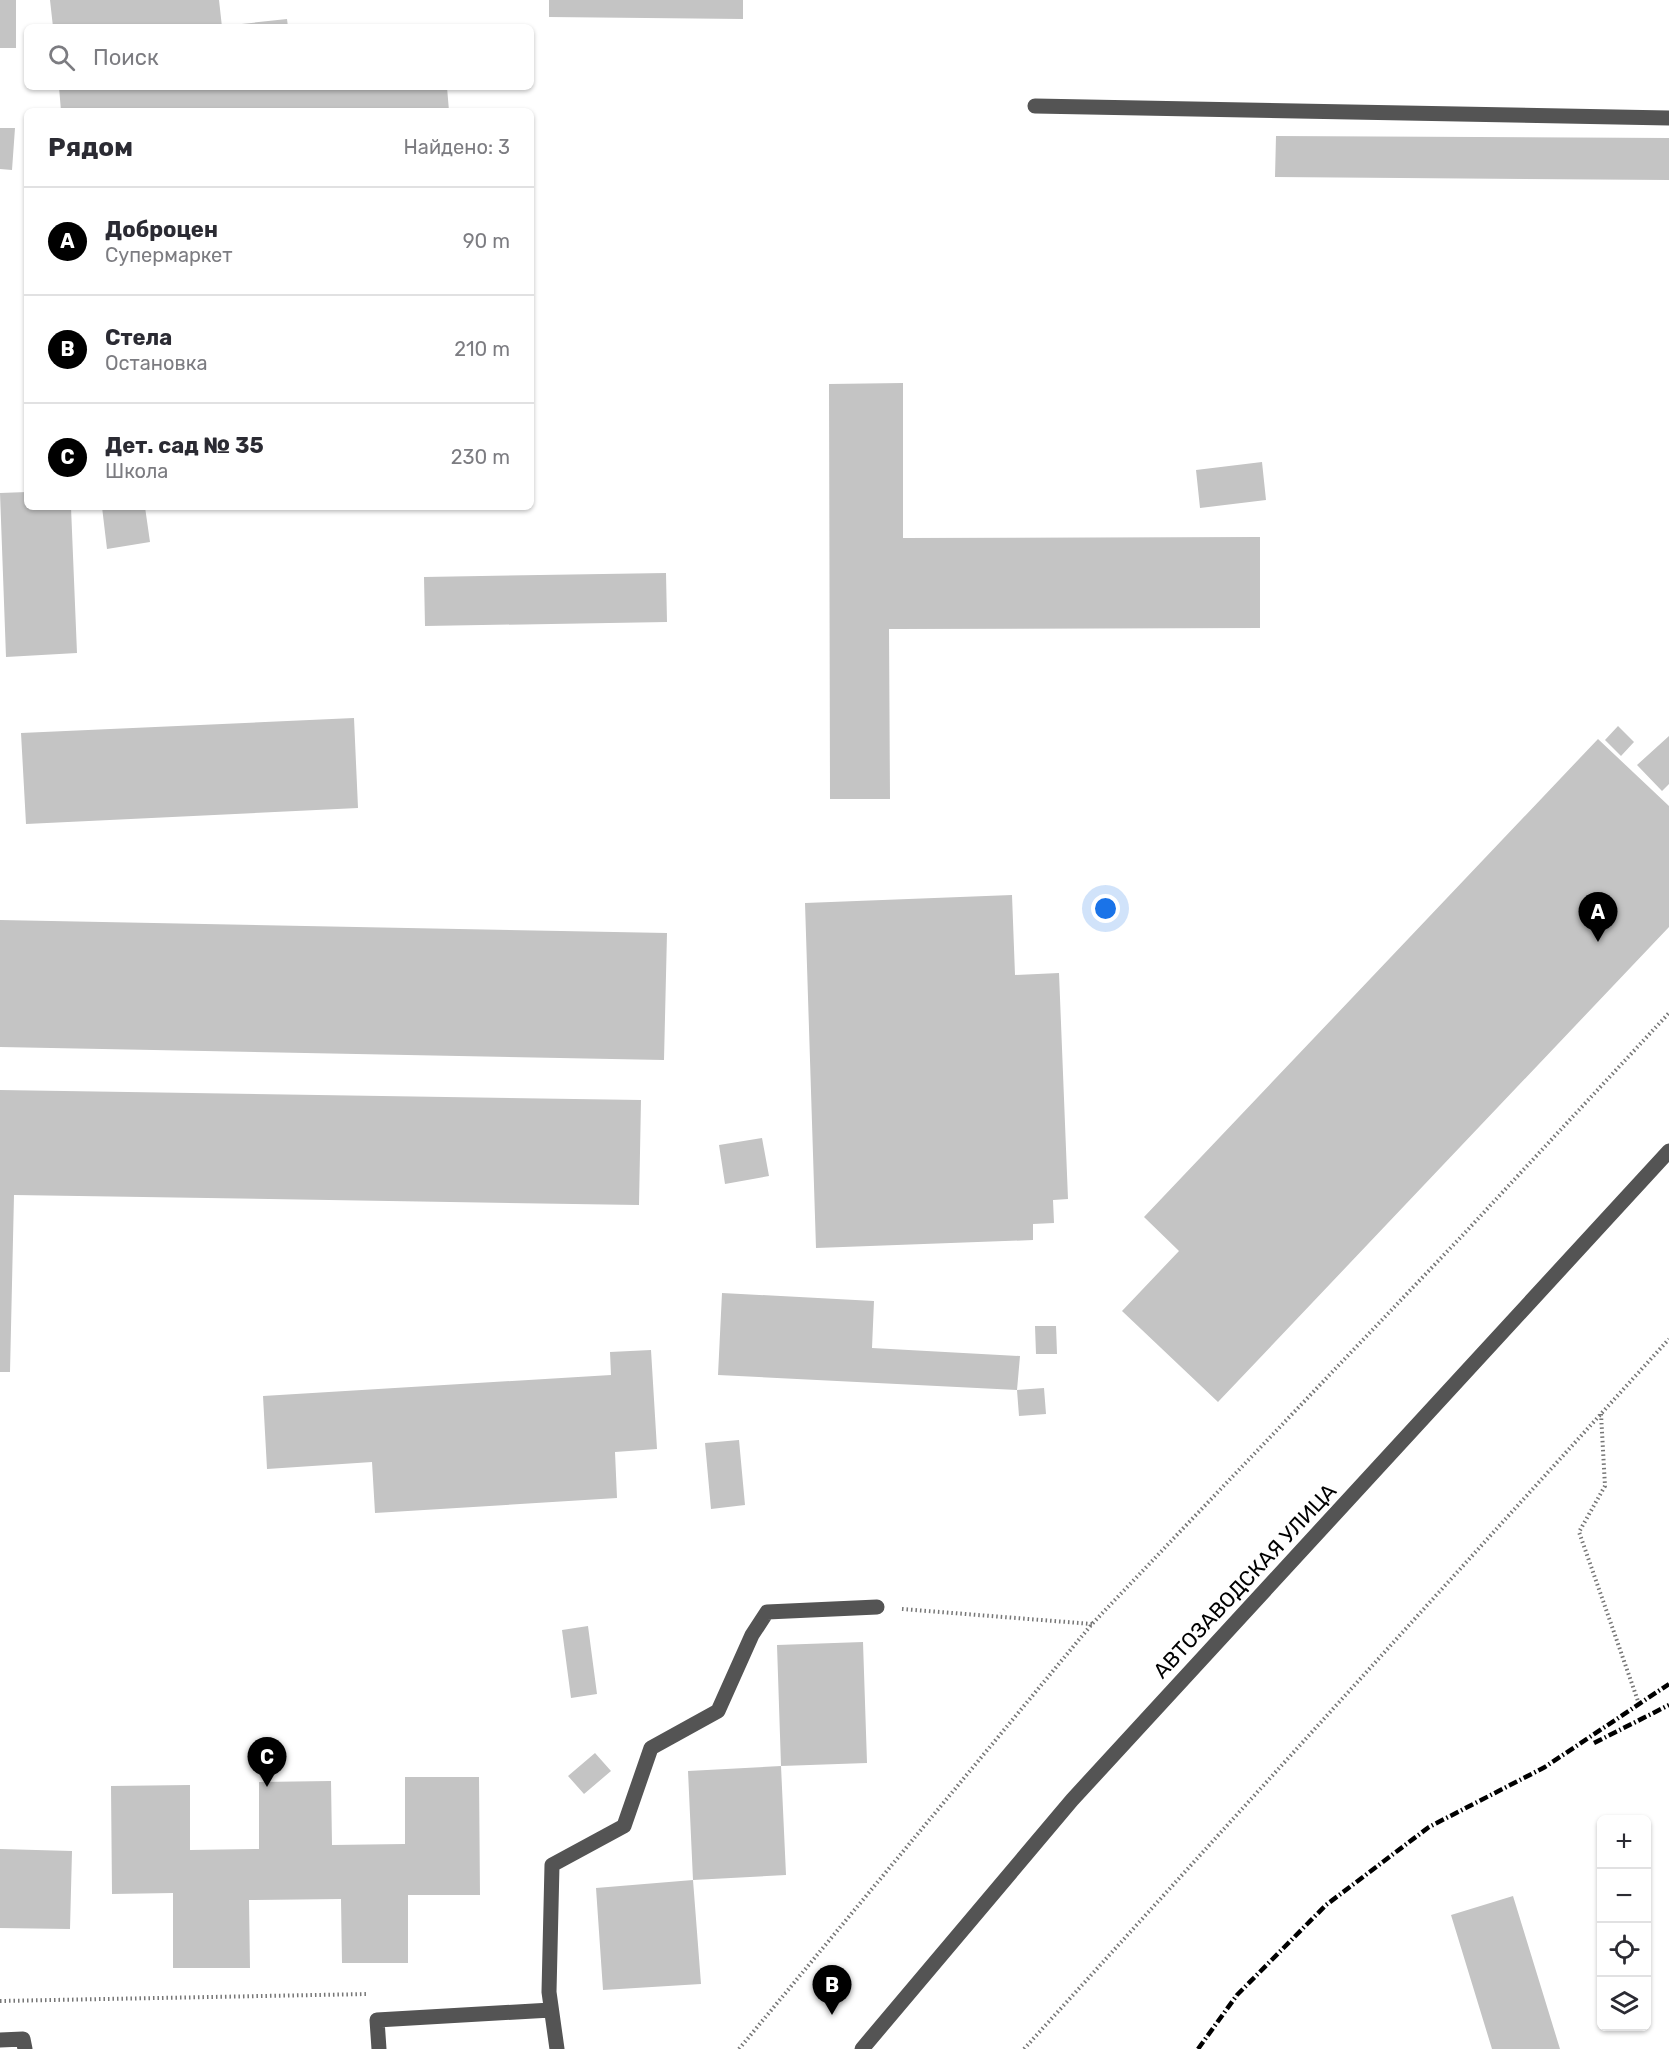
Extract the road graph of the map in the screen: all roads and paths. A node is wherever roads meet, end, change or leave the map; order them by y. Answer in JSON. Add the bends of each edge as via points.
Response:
{"nodes":[{"id":1,"x":1035,"y":106,"type":"dead end"},
{"id":2,"x":1669,"y":118,"type":"edge"},
{"id":3,"x":1669,"y":1013,"type":"edge"},
{"id":4,"x":1669,"y":1151,"type":"edge"},
{"id":5,"x":1669,"y":1339,"type":"edge"},
{"id":6,"x":1601,"y":1414,"type":"junction"},
{"id":7,"x":877,"y":1606,"type":"joint"},
{"id":8,"x":1092,"y":1624,"type":"junction"},
{"id":9,"x":1639,"y":1704,"type":"dead end"},
{"id":10,"x":371,"y":1994,"type":"dead end"},
{"id":11,"x":0,"y":2001,"type":"edge"},
{"id":12,"x":551,"y":2010,"type":"junction"},
{"id":13,"x":0,"y":2040,"type":"edge"},
{"id":14,"x":25,"y":2049,"type":"edge"},
{"id":15,"x":379,"y":2049,"type":"edge"},
{"id":16,"x":557,"y":2049,"type":"edge"},
{"id":17,"x":739,"y":2049,"type":"edge"},
{"id":18,"x":862,"y":2049,"type":"edge"},
{"id":19,"x":1024,"y":2049,"type":"edge"}],
"edges":[{"from":1,"to":2,"type":"street"},
{"from":3,"to":8,"type":"path"},
{"from":4,"to":18,"type":"street","name":"АВТОЗАВОДСКАЯ УЛИЦА","via":[[1072,1800]]},
{"from":5,"to":6,"type":"path"},
{"from":6,"to":9,"type":"path","via":[[1605,1486],[1579,1532]]},
{"from":6,"to":19,"type":"path"},
{"from":7,"to":8,"type":"path"},
{"from":7,"to":12,"type":"street","via":[[767,1612],[752,1635],[718,1711],[651,1748],[624,1826],[552,1865]]},
{"from":8,"to":17,"type":"path"},
{"from":10,"to":11,"type":"path"},
{"from":12,"to":15,"type":"street","via":[[377,2020]]},
{"from":12,"to":16,"type":"street"},
{"from":13,"to":14,"type":"street","via":[[23,2039]]}]}
